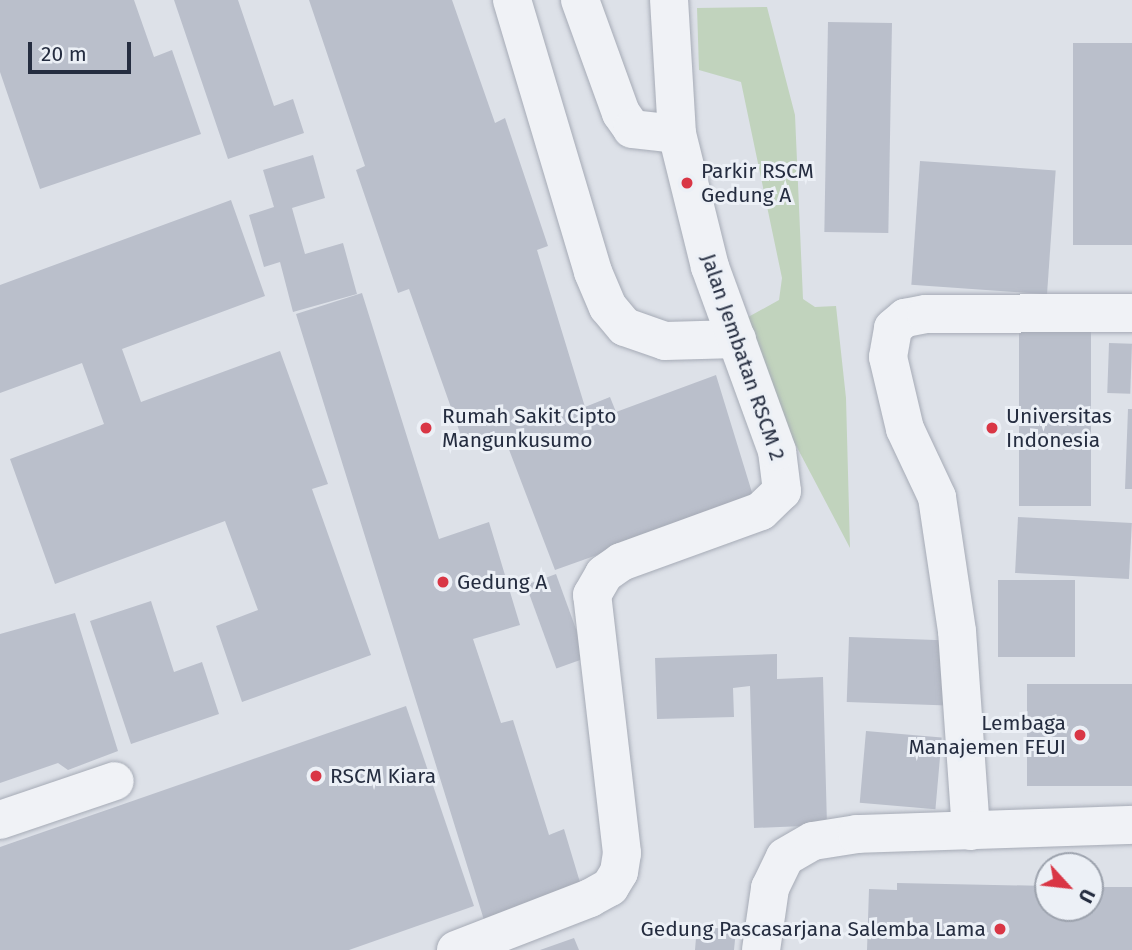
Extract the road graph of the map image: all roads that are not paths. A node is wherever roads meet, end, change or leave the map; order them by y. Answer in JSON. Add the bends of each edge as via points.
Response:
{"nodes":[{"id":1,"x":512,"y":0,"type":"edge"},
{"id":2,"x":580,"y":0,"type":"edge"},
{"id":3,"x":669,"y":2,"type":"edge"},
{"id":4,"x":677,"y":134,"type":"junction"},
{"id":5,"x":1132,"y":313,"type":"edge"},
{"id":6,"x":737,"y":339,"type":"junction"},
{"id":7,"x":115,"y":781,"type":"dead end"},
{"id":8,"x":0,"y":820,"type":"edge"},
{"id":9,"x":1132,"y":825,"type":"edge"},
{"id":10,"x":971,"y":831,"type":"junction"},
{"id":11,"x":456,"y":950,"type":"edge"},
{"id":12,"x":761,"y":950,"type":"edge"}],
"edges":[{"from":1,"to":6,"type":"lane","via":[[593,272],[608,307],[625,327],[665,341]]},
{"from":2,"to":4,"type":"lane","via":[[621,113],[632,129]]},
{"from":3,"to":4,"type":"lane","name":"Jalan Jembatan RSCM 2"},
{"from":4,"to":6,"type":"lane","name":"Jalan Jembatan RSCM 2","via":[[710,267]]},
{"from":5,"to":10,"type":"lane","via":[[926,314],[905,318],[893,328],[888,357],[905,429],[937,497],[957,631]]},
{"from":6,"to":11,"type":"lane","name":"Jalan Jembatan RSCM 2","via":[[777,451],[782,491],[761,511],[621,562],[604,574],[592,595],[608,765],[622,853],[610,887]]},
{"from":7,"to":8,"type":"lane"},
{"from":9,"to":10,"type":"lane"},
{"from":10,"to":12,"type":"lane","via":[[857,834],[813,842],[785,857],[770,888]]}]}
